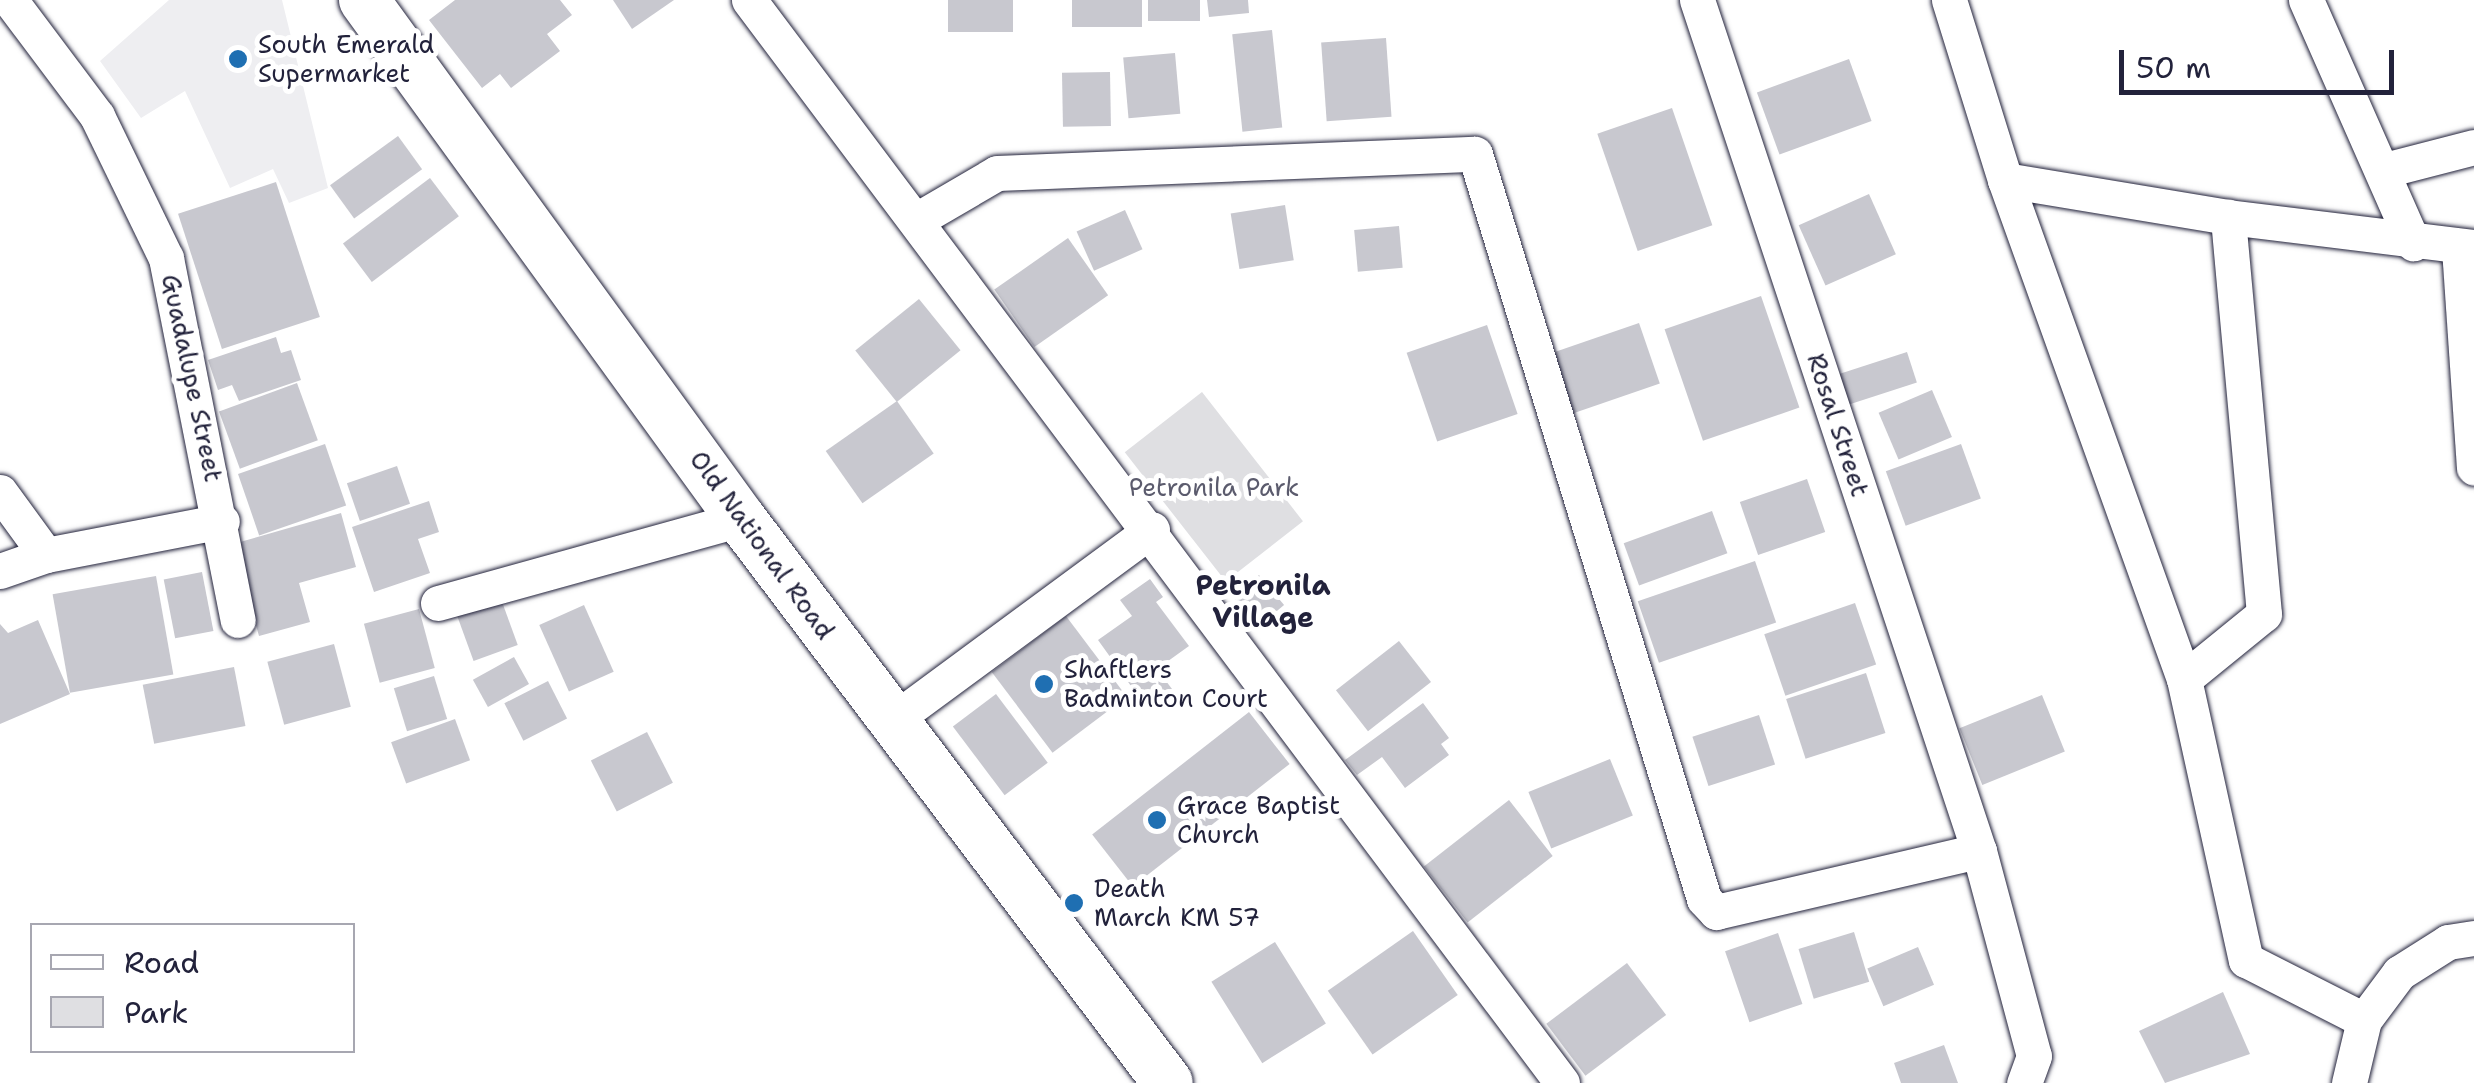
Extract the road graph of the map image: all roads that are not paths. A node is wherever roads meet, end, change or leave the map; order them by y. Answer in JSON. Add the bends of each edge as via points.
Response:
{"nodes":[{"id":1,"x":10,"y":0,"type":"edge"},
{"id":2,"x":364,"y":0,"type":"edge"},
{"id":3,"x":749,"y":0,"type":"edge"},
{"id":4,"x":1697,"y":0,"type":"edge"},
{"id":5,"x":1949,"y":0,"type":"edge"},
{"id":6,"x":2306,"y":0,"type":"edge"},
{"id":7,"x":2474,"y":147,"type":"edge"},
{"id":8,"x":2385,"y":170,"type":"junction"},
{"id":9,"x":2005,"y":180,"type":"junction"},
{"id":10,"x":2228,"y":217,"type":"junction"},
{"id":11,"x":918,"y":218,"type":"junction"},
{"id":12,"x":2413,"y":242,"type":"junction"},
{"id":13,"x":2466,"y":248,"type":"edge"},
{"id":14,"x":2474,"y":467,"type":"edge"},
{"id":15,"x":0,"y":492,"type":"edge"},
{"id":16,"x":741,"y":519,"type":"junction"},
{"id":17,"x":222,"y":520,"type":"junction"},
{"id":18,"x":1152,"y":529,"type":"junction"},
{"id":19,"x":46,"y":555,"type":"junction"},
{"id":20,"x":0,"y":571,"type":"edge"},
{"id":21,"x":438,"y":603,"type":"dead end"},
{"id":22,"x":238,"y":620,"type":"dead end"},
{"id":23,"x":2184,"y":679,"type":"junction"},
{"id":24,"x":892,"y":721,"type":"junction"},
{"id":25,"x":1979,"y":851,"type":"junction"},
{"id":26,"x":2474,"y":938,"type":"edge"},
{"id":27,"x":2364,"y":1020,"type":"junction"},
{"id":28,"x":1168,"y":1083,"type":"edge"},
{"id":29,"x":1562,"y":1083,"type":"edge"},
{"id":30,"x":2024,"y":1083,"type":"edge"},
{"id":31,"x":2349,"y":1083,"type":"edge"}],
"edges":[{"from":1,"to":17,"type":"street","name":"Guadalupe Street","via":[[97,116],[166,258]]},
{"from":2,"to":16,"type":"main road","name":"Old National Road"},
{"from":3,"to":11,"type":"street"},
{"from":4,"to":25,"type":"street","name":"Rosal Street"},
{"from":5,"to":9,"type":"street"},
{"from":6,"to":8,"type":"street"},
{"from":7,"to":8,"type":"street"},
{"from":8,"to":12,"type":"street"},
{"from":9,"to":10,"type":"street"},
{"from":9,"to":23,"type":"street"},
{"from":10,"to":12,"type":"street"},
{"from":10,"to":23,"type":"street","via":[[2264,614]]},
{"from":11,"to":18,"type":"street"},
{"from":11,"to":25,"type":"street","via":[[997,173],[1475,154],[1704,899],[1716,912]]},
{"from":12,"to":13,"type":"street"},
{"from":13,"to":14,"type":"street"},
{"from":15,"to":19,"type":"street"},
{"from":16,"to":21,"type":"street"},
{"from":16,"to":24,"type":"main road","name":"Old National Road"},
{"from":17,"to":19,"type":"street"},
{"from":17,"to":22,"type":"street","name":"Guadalupe Street"},
{"from":18,"to":24,"type":"street"},
{"from":18,"to":29,"type":"street"},
{"from":19,"to":20,"type":"street"},
{"from":23,"to":27,"type":"street","via":[[2246,960]]},
{"from":24,"to":28,"type":"main road","name":"Old National Road"},
{"from":25,"to":30,"type":"street","name":"Rosal Street","via":[[2034,1056]]},
{"from":26,"to":27,"type":"street","via":[[2448,942],[2398,973]]},
{"from":27,"to":31,"type":"street"}]}
